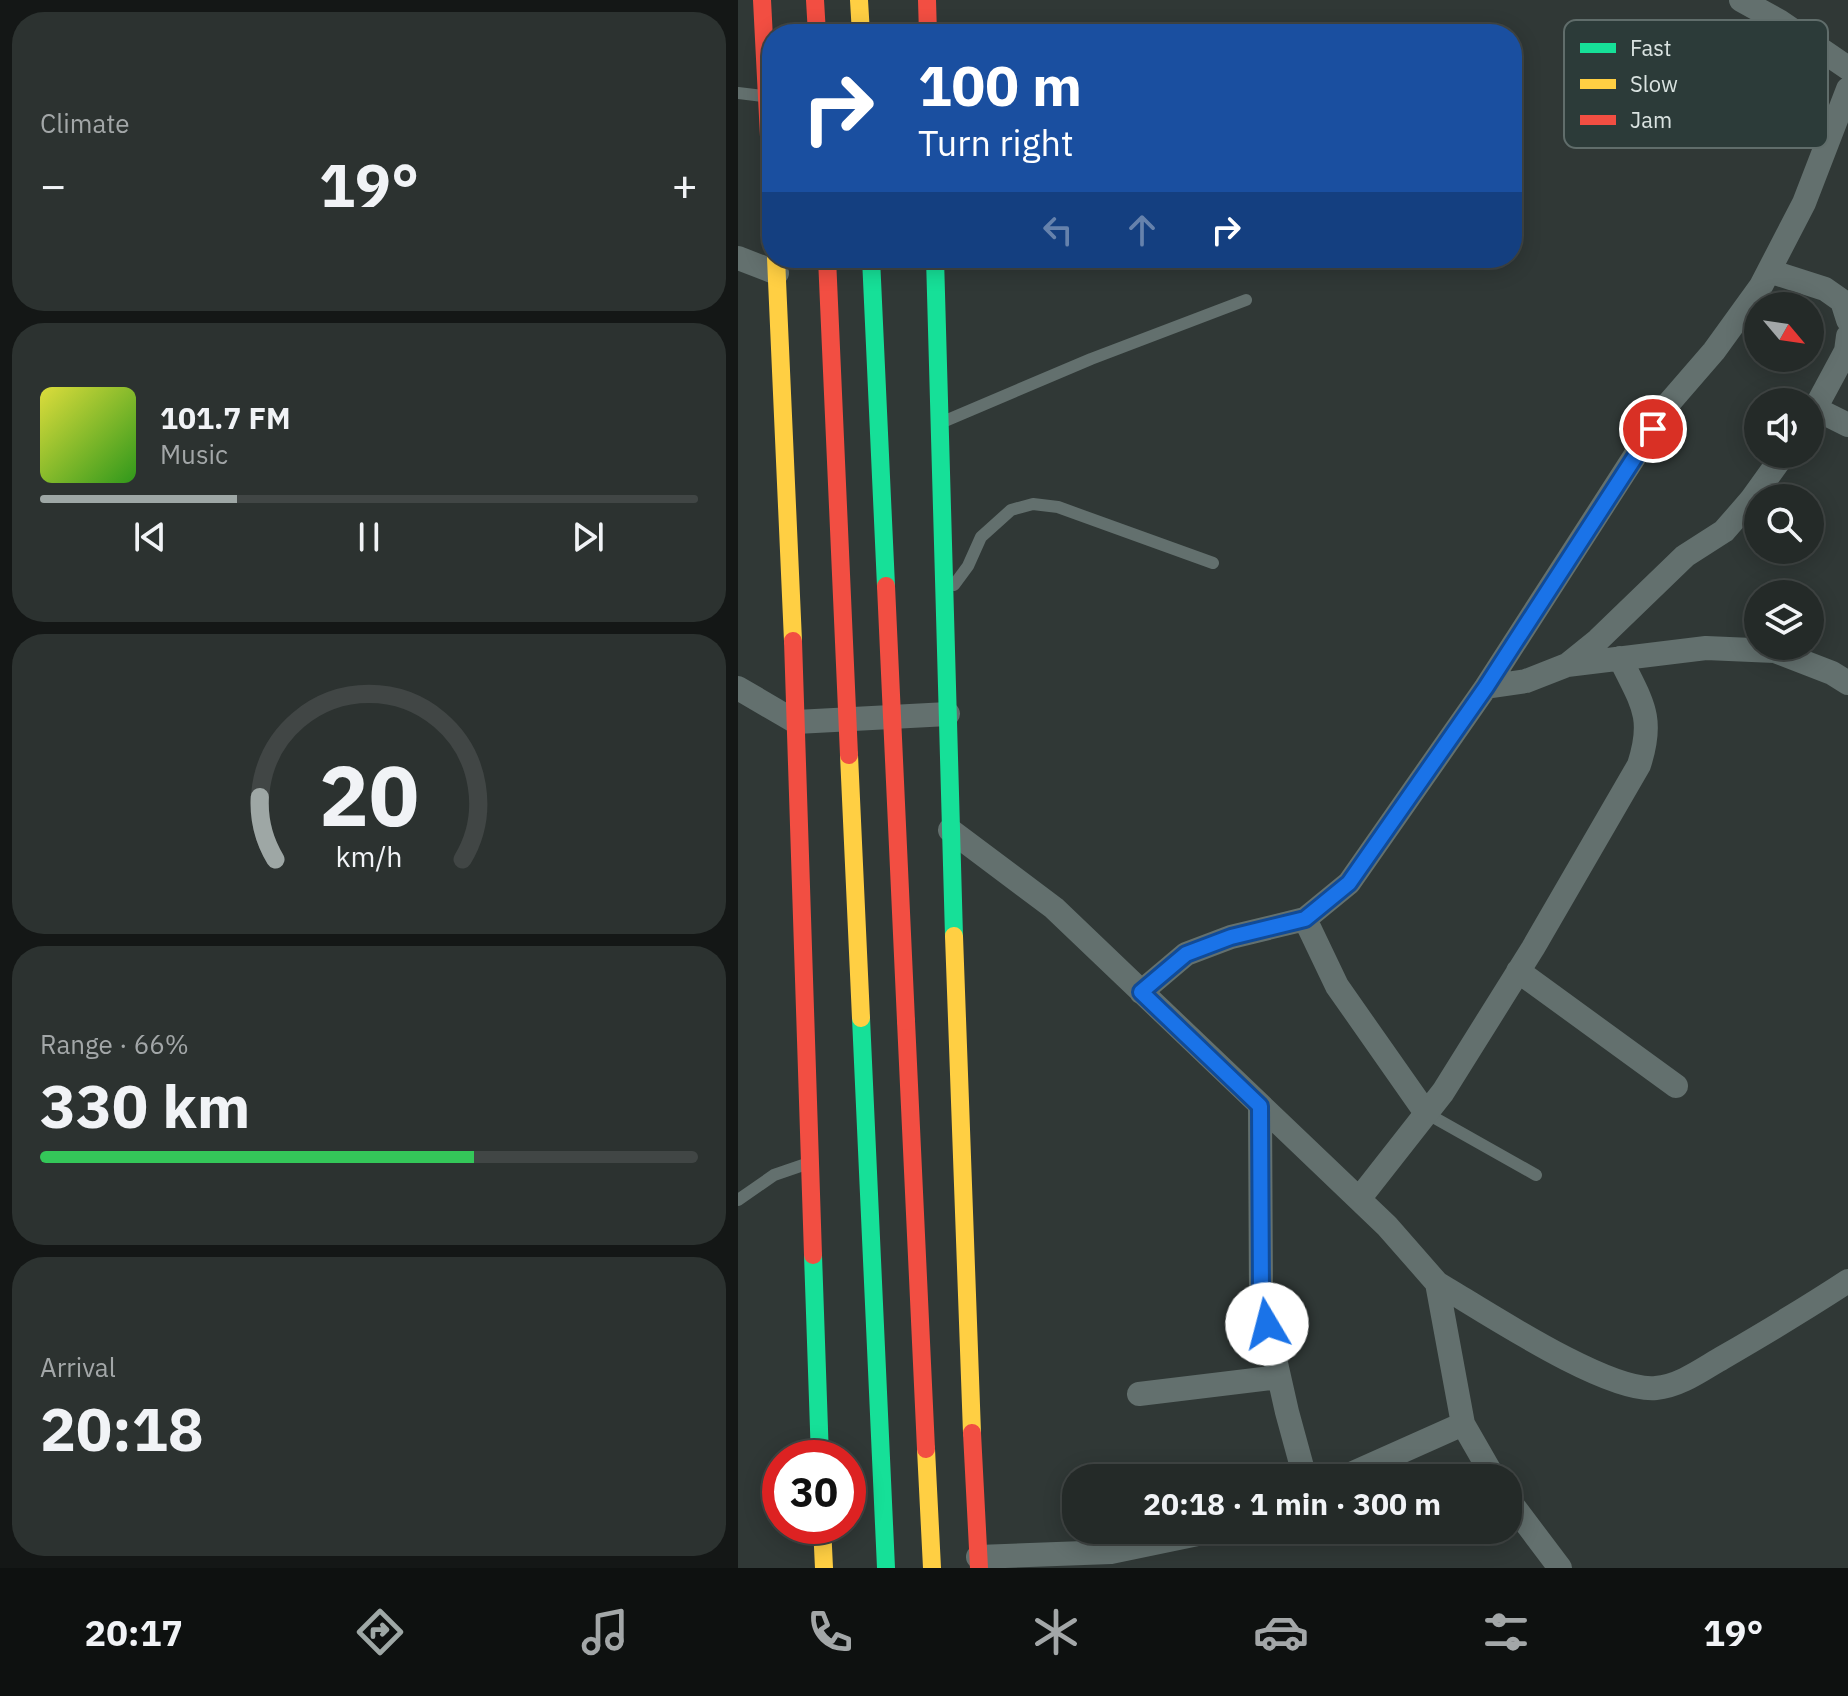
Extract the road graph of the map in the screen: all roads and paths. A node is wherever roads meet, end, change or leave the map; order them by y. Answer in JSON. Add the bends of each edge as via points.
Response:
{"nodes":[{"id":1,"x":762,"y":0,"type":"edge"},
{"id":2,"x":815,"y":0,"type":"edge"},
{"id":3,"x":859,"y":0,"type":"edge"},
{"id":4,"x":927,"y":0,"type":"edge"},
{"id":5,"x":1741,"y":0,"type":"edge"},
{"id":6,"x":1777,"y":20,"type":"edge"},
{"id":7,"x":763,"y":24,"type":"edge"},
{"id":8,"x":816,"y":24,"type":"edge"},
{"id":9,"x":860,"y":24,"type":"edge"},
{"id":10,"x":928,"y":24,"type":"edge"},
{"id":11,"x":1828,"y":54,"type":"edge"},
{"id":12,"x":1848,"y":68,"type":"edge"},
{"id":13,"x":1848,"y":89,"type":"edge"},
{"id":14,"x":738,"y":93,"type":"edge"},
{"id":15,"x":762,"y":96,"type":"edge"},
{"id":16,"x":1828,"y":141,"type":"edge"},
{"id":17,"x":1825,"y":148,"type":"edge"},
{"id":18,"x":738,"y":258,"type":"edge"},
{"id":19,"x":762,"y":263,"type":"edge"},
{"id":20,"x":776,"y":268,"type":"edge"},
{"id":21,"x":827,"y":268,"type":"edge"},
{"id":22,"x":871,"y":268,"type":"edge"},
{"id":23,"x":935,"y":268,"type":"edge"},
{"id":24,"x":1769,"y":271,"type":"junction"},
{"id":25,"x":1246,"y":300,"type":"dead end"},
{"id":26,"x":1848,"y":320,"type":"edge"},
{"id":27,"x":1848,"y":336,"type":"edge"},
{"id":28,"x":1824,"y":392,"type":"edge"},
{"id":29,"x":1824,"y":417,"type":"edge"},
{"id":30,"x":941,"y":422,"type":"junction"},
{"id":31,"x":1848,"y":425,"type":"edge"},
{"id":32,"x":1774,"y":468,"type":"edge"},
{"id":33,"x":1213,"y":563,"type":"dead end"},
{"id":34,"x":946,"y":592,"type":"junction"},
{"id":35,"x":1620,"y":658,"type":"junction"},
{"id":36,"x":1567,"y":665,"type":"junction"},
{"id":37,"x":1848,"y":683,"type":"edge"},
{"id":38,"x":1486,"y":687,"type":"junction"},
{"id":39,"x":738,"y":688,"type":"edge"},
{"id":40,"x":948,"y":714,"type":"junction"},
{"id":41,"x":796,"y":722,"type":"junction"},
{"id":42,"x":950,"y":830,"type":"junction"},
{"id":43,"x":1305,"y":919,"type":"junction"},
{"id":44,"x":1518,"y":971,"type":"junction"},
{"id":45,"x":1141,"y":992,"type":"junction"},
{"id":46,"x":1676,"y":1086,"type":"dead end"},
{"id":47,"x":1260,"y":1106,"type":"junction"},
{"id":48,"x":1426,"y":1113,"type":"junction"},
{"id":49,"x":811,"y":1163,"type":"junction"},
{"id":50,"x":1536,"y":1175,"type":"dead end"},
{"id":51,"x":1359,"y":1199,"type":"junction"},
{"id":52,"x":738,"y":1200,"type":"edge"},
{"id":53,"x":1848,"y":1281,"type":"edge"},
{"id":54,"x":1437,"y":1283,"type":"junction"},
{"id":55,"x":1279,"y":1377,"type":"junction"},
{"id":56,"x":1139,"y":1394,"type":"dead end"},
{"id":57,"x":1463,"y":1424,"type":"junction"},
{"id":58,"x":819,"y":1440,"type":"edge"},
{"id":59,"x":1301,"y":1464,"type":"edge"},
{"id":60,"x":1373,"y":1464,"type":"edge"},
{"id":61,"x":1486,"y":1464,"type":"edge"},
{"id":62,"x":1522,"y":1518,"type":"edge"},
{"id":63,"x":823,"y":1544,"type":"edge"},
{"id":64,"x":1150,"y":1544,"type":"edge"},
{"id":65,"x":1062,"y":1561,"type":"edge"},
{"id":66,"x":978,"y":1562,"type":"edge"},
{"id":67,"x":824,"y":1568,"type":"edge"},
{"id":68,"x":886,"y":1568,"type":"edge"},
{"id":69,"x":932,"y":1568,"type":"edge"},
{"id":70,"x":1560,"y":1568,"type":"edge"}],
"edges":[{"from":1,"to":7,"type":"main road"},
{"from":2,"to":8,"type":"main road"},
{"from":3,"to":9,"type":"main road"},
{"from":4,"to":10,"type":"main road"},
{"from":5,"to":6,"type":"street"},
{"from":11,"to":12,"type":"street"},
{"from":13,"to":16,"type":"street"},
{"from":14,"to":15,"type":"lane"},
{"from":17,"to":24,"type":"street"},
{"from":18,"to":19,"type":"street"},
{"from":20,"to":41,"type":"main road"},
{"from":21,"to":68,"type":"main road","bridge":true},
{"from":22,"to":69,"type":"main road","bridge":true},
{"from":23,"to":30,"type":"main road"},
{"from":24,"to":26,"type":"street","via":[[1825,289],[1842,301]]},
{"from":24,"to":38,"type":"street","via":[[1714,351],[1669,403]]},
{"from":25,"to":30,"type":"lane"},
{"from":27,"to":28,"type":"street","via":[[1846,351]]},
{"from":29,"to":31,"type":"street"},
{"from":30,"to":34,"type":"main road"},
{"from":32,"to":36,"type":"street","via":[[1724,531],[1685,556]]},
{"from":33,"to":34,"type":"lane","via":[[1058,507],[1033,504],[1011,510],[981,537],[968,566]]},
{"from":34,"to":40,"type":"main road"},
{"from":35,"to":36,"type":"street"},
{"from":35,"to":37,"type":"street","via":[[1706,648],[1775,651]]},
{"from":35,"to":44,"type":"street","via":[[1645,713],[1647,740],[1639,765]]},
{"from":36,"to":38,"type":"street","via":[[1526,681]]},
{"from":38,"to":43,"type":"street","via":[[1349,883]]},
{"from":39,"to":41,"type":"street"},
{"from":40,"to":41,"type":"street"},
{"from":40,"to":42,"type":"main road"},
{"from":41,"to":49,"type":"main road"},
{"from":42,"to":45,"type":"street","via":[[1054,908]]},
{"from":42,"to":66,"type":"main road"},
{"from":43,"to":45,"type":"street","via":[[1186,954]]},
{"from":43,"to":48,"type":"street","via":[[1337,986]]},
{"from":44,"to":46,"type":"street"},
{"from":44,"to":48,"type":"street"},
{"from":45,"to":47,"type":"street"},
{"from":47,"to":51,"type":"street"},
{"from":47,"to":55,"type":"street","via":[[1261,1297]]},
{"from":48,"to":50,"type":"lane"},
{"from":48,"to":51,"type":"street"},
{"from":49,"to":52,"type":"lane","via":[[774,1175]]},
{"from":49,"to":58,"type":"main road"},
{"from":51,"to":54,"type":"street"},
{"from":53,"to":54,"type":"street","via":[[1685,1379],[1657,1388],[1633,1387],[1590,1371]]},
{"from":54,"to":57,"type":"street"},
{"from":55,"to":56,"type":"street"},
{"from":55,"to":59,"type":"street"},
{"from":57,"to":60,"type":"street"},
{"from":57,"to":61,"type":"street"},
{"from":62,"to":70,"type":"street"},
{"from":63,"to":67,"type":"main road"},
{"from":64,"to":65,"type":"street"},
{"from":65,"to":66,"type":"street"}]}
